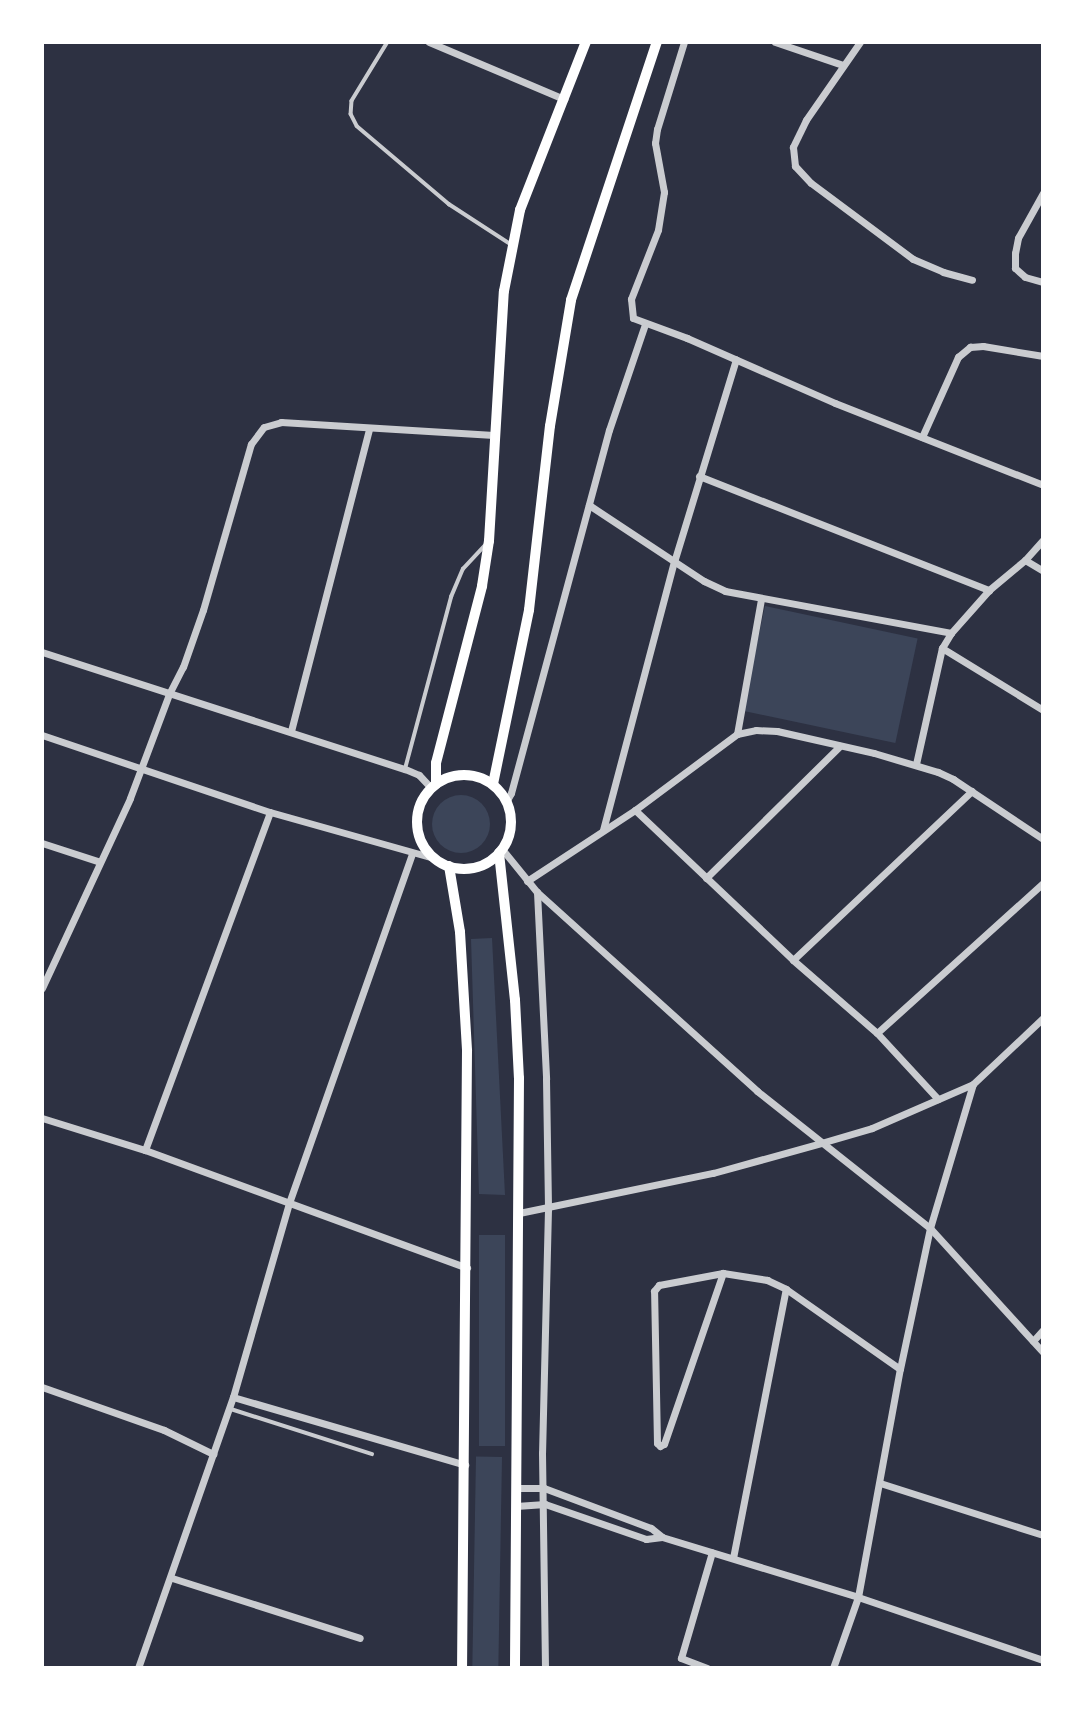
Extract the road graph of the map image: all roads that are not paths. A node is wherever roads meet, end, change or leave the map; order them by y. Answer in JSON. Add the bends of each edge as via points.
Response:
{"nodes":[{"id":1,"x":388,"y":42,"type":"edge"},
{"id":2,"x":429,"y":42,"type":"edge"},
{"id":3,"x":586,"y":42,"type":"edge"},
{"id":4,"x":657,"y":42,"type":"edge"},
{"id":5,"x":684,"y":42,"type":"edge"},
{"id":6,"x":775,"y":42,"type":"edge"},
{"id":7,"x":860,"y":42,"type":"edge"},
{"id":8,"x":843,"y":65,"type":"junction"},
{"id":9,"x":564,"y":99,"type":"junction"},
{"id":10,"x":1043,"y":194,"type":"edge"},
{"id":11,"x":513,"y":246,"type":"junction"},
{"id":12,"x":972,"y":279,"type":"dead end"},
{"id":13,"x":1043,"y":282,"type":"edge"},
{"id":14,"x":645,"y":324,"type":"junction"},
{"id":15,"x":1043,"y":356,"type":"edge"},
{"id":16,"x":736,"y":359,"type":"junction"},
{"id":17,"x":369,"y":429,"type":"junction"},
{"id":18,"x":494,"y":435,"type":"junction"},
{"id":19,"x":922,"y":437,"type":"junction"},
{"id":20,"x":699,"y":476,"type":"junction"},
{"id":21,"x":1043,"y":485,"type":"edge"},
{"id":22,"x":589,"y":505,"type":"junction"},
{"id":23,"x":1043,"y":540,"type":"edge"},
{"id":24,"x":489,"y":541,"type":"junction"},
{"id":25,"x":1025,"y":560,"type":"junction"},
{"id":26,"x":674,"y":562,"type":"junction"},
{"id":27,"x":1043,"y":571,"type":"edge"},
{"id":28,"x":989,"y":590,"type":"junction"},
{"id":29,"x":761,"y":598,"type":"junction"},
{"id":30,"x":951,"y":634,"type":"junction"},
{"id":31,"x":942,"y":648,"type":"junction"},
{"id":32,"x":42,"y":652,"type":"edge"},
{"id":33,"x":169,"y":694,"type":"junction"},
{"id":34,"x":1043,"y":709,"type":"edge"},
{"id":35,"x":291,"y":731,"type":"junction"},
{"id":36,"x":737,"y":734,"type":"junction"},
{"id":37,"x":42,"y":735,"type":"edge"},
{"id":38,"x":840,"y":746,"type":"junction"},
{"id":39,"x":916,"y":764,"type":"junction"},
{"id":40,"x":405,"y":769,"type":"junction"},
{"id":41,"x":142,"y":770,"type":"junction"},
{"id":42,"x":493,"y":785,"type":"junction"},
{"id":43,"x":433,"y":786,"type":"junction"},
{"id":44,"x":972,"y":791,"type":"junction"},
{"id":45,"x":506,"y":802,"type":"junction"},
{"id":46,"x":635,"y":810,"type":"junction"},
{"id":47,"x":270,"y":812,"type":"junction"},
{"id":48,"x":603,"y":831,"type":"junction"},
{"id":49,"x":1043,"y":839,"type":"edge"},
{"id":50,"x":42,"y":843,"type":"edge"},
{"id":51,"x":500,"y":851,"type":"junction"},
{"id":52,"x":412,"y":853,"type":"junction"},
{"id":53,"x":434,"y":858,"type":"junction"},
{"id":54,"x":100,"y":862,"type":"junction"},
{"id":55,"x":449,"y":866,"type":"junction"},
{"id":56,"x":706,"y":878,"type":"junction"},
{"id":57,"x":527,"y":881,"type":"junction"},
{"id":58,"x":1043,"y":883,"type":"edge"},
{"id":59,"x":537,"y":892,"type":"junction"},
{"id":60,"x":793,"y":960,"type":"junction"},
{"id":61,"x":42,"y":988,"type":"edge"},
{"id":62,"x":1043,"y":1018,"type":"edge"},
{"id":63,"x":877,"y":1034,"type":"junction"},
{"id":64,"x":973,"y":1084,"type":"junction"},
{"id":65,"x":938,"y":1099,"type":"junction"},
{"id":66,"x":42,"y":1118,"type":"edge"},
{"id":67,"x":821,"y":1143,"type":"junction"},
{"id":68,"x":145,"y":1150,"type":"junction"},
{"id":69,"x":289,"y":1203,"type":"junction"},
{"id":70,"x":548,"y":1209,"type":"junction"},
{"id":71,"x":519,"y":1213,"type":"junction"},
{"id":72,"x":930,"y":1228,"type":"junction"},
{"id":73,"x":467,"y":1268,"type":"junction"},
{"id":74,"x":723,"y":1273,"type":"junction"},
{"id":75,"x":786,"y":1289,"type":"junction"},
{"id":76,"x":1043,"y":1331,"type":"edge"},
{"id":77,"x":1033,"y":1341,"type":"junction"},
{"id":78,"x":1043,"y":1352,"type":"edge"},
{"id":79,"x":900,"y":1369,"type":"junction"},
{"id":80,"x":42,"y":1387,"type":"edge"},
{"id":81,"x":233,"y":1397,"type":"junction"},
{"id":82,"x":229,"y":1409,"type":"junction"},
{"id":83,"x":213,"y":1454,"type":"junction"},
{"id":84,"x":372,"y":1454,"type":"dead end"},
{"id":85,"x":465,"y":1465,"type":"junction"},
{"id":86,"x":880,"y":1483,"type":"junction"},
{"id":87,"x":515,"y":1488,"type":"junction"},
{"id":88,"x":544,"y":1488,"type":"junction"},
{"id":89,"x":545,"y":1504,"type":"junction"},
{"id":90,"x":516,"y":1506,"type":"junction"},
{"id":91,"x":1043,"y":1535,"type":"edge"},
{"id":92,"x":662,"y":1537,"type":"junction"},
{"id":93,"x":712,"y":1552,"type":"junction"},
{"id":94,"x":733,"y":1558,"type":"junction"},
{"id":95,"x":172,"y":1578,"type":"junction"},
{"id":96,"x":858,"y":1597,"type":"junction"},
{"id":97,"x":360,"y":1638,"type":"dead end"},
{"id":98,"x":1043,"y":1660,"type":"edge"},
{"id":99,"x":138,"y":1668,"type":"edge"},
{"id":100,"x":462,"y":1668,"type":"edge"},
{"id":101,"x":515,"y":1668,"type":"edge"},
{"id":102,"x":545,"y":1668,"type":"edge"},
{"id":103,"x":707,"y":1668,"type":"edge"},
{"id":104,"x":833,"y":1668,"type":"edge"}],
"edges":[{"from":1,"to":11,"type":"lane","via":[[352,102],[357,126],[449,204]]},
{"from":2,"to":9,"type":"street"},
{"from":3,"to":9,"type":"main road"},
{"from":4,"to":42,"type":"main road","via":[[571,300],[550,426],[529,610]]},
{"from":5,"to":14,"type":"street","via":[[656,136],[664,192],[658,230],[631,299],[633,318]]},
{"from":6,"to":8,"type":"street"},
{"from":7,"to":8,"type":"street"},
{"from":8,"to":12,"type":"street","via":[[793,147],[795,166],[820,191],[913,259]]},
{"from":9,"to":11,"type":"main road","via":[[520,210]]},
{"from":10,"to":13,"type":"street","via":[[1018,238],[1015,268],[1025,277]]},
{"from":11,"to":18,"type":"main road","via":[[504,291]]},
{"from":14,"to":16,"type":"street"},
{"from":14,"to":22,"type":"street"},
{"from":15,"to":19,"type":"street","via":[[970,347],[958,357]]},
{"from":16,"to":19,"type":"street"},
{"from":16,"to":20,"type":"street"},
{"from":17,"to":18,"type":"street"},
{"from":17,"to":33,"type":"street","via":[[281,422],[264,428],[251,444],[203,610]]},
{"from":17,"to":35,"type":"street"},
{"from":18,"to":24,"type":"main road"},
{"from":19,"to":21,"type":"street"},
{"from":20,"to":26,"type":"street"},
{"from":20,"to":28,"type":"street"},
{"from":22,"to":26,"type":"street"},
{"from":22,"to":45,"type":"street"},
{"from":23,"to":25,"type":"street"},
{"from":24,"to":40,"type":"lane","via":[[463,569],[451,597]]},
{"from":24,"to":43,"type":"main road","via":[[473,629]]},
{"from":25,"to":27,"type":"street"},
{"from":25,"to":28,"type":"street"},
{"from":26,"to":29,"type":"street","via":[[725,591]]},
{"from":26,"to":48,"type":"street"},
{"from":28,"to":30,"type":"street"},
{"from":29,"to":30,"type":"street"},
{"from":29,"to":36,"type":"street"},
{"from":30,"to":31,"type":"street"},
{"from":31,"to":34,"type":"street"},
{"from":31,"to":39,"type":"street"},
{"from":32,"to":33,"type":"street"},
{"from":33,"to":35,"type":"street"},
{"from":33,"to":41,"type":"street"},
{"from":35,"to":40,"type":"street"},
{"from":36,"to":38,"type":"street","via":[[777,731]]},
{"from":36,"to":46,"type":"street"},
{"from":37,"to":41,"type":"street"},
{"from":38,"to":39,"type":"street"},
{"from":38,"to":56,"type":"street"},
{"from":39,"to":44,"type":"street"},
{"from":40,"to":43,"type":"street"},
{"from":41,"to":47,"type":"street"},
{"from":41,"to":54,"type":"street"},
{"from":42,"to":43,"type":"main road","via":[[467,775],[451,776]]},
{"from":42,"to":45,"type":"main road"},
{"from":43,"to":53,"type":"main road","via":[[419,807],[417,823],[423,845]]},
{"from":44,"to":49,"type":"street"},
{"from":44,"to":60,"type":"street"},
{"from":45,"to":51,"type":"main road","via":[[510,829]]},
{"from":46,"to":48,"type":"street"},
{"from":46,"to":56,"type":"street"},
{"from":47,"to":52,"type":"street"},
{"from":47,"to":68,"type":"street"},
{"from":48,"to":57,"type":"street"},
{"from":50,"to":54,"type":"street"},
{"from":51,"to":55,"type":"main road","via":[[475,867]]},
{"from":51,"to":57,"type":"street"},
{"from":51,"to":71,"type":"main road","via":[[519,1078]]},
{"from":52,"to":53,"type":"street"},
{"from":52,"to":69,"type":"street"},
{"from":53,"to":55,"type":"main road"},
{"from":54,"to":61,"type":"street"},
{"from":55,"to":73,"type":"main road","via":[[460,932],[467,1040]]},
{"from":56,"to":60,"type":"street"},
{"from":57,"to":59,"type":"street"},
{"from":58,"to":63,"type":"street"},
{"from":59,"to":67,"type":"street"},
{"from":59,"to":70,"type":"street","via":[[547,1079]]},
{"from":60,"to":63,"type":"street"},
{"from":62,"to":64,"type":"street"},
{"from":63,"to":65,"type":"street"},
{"from":64,"to":65,"type":"street"},
{"from":64,"to":72,"type":"street"},
{"from":65,"to":67,"type":"street","via":[[872,1128]]},
{"from":66,"to":68,"type":"street"},
{"from":67,"to":70,"type":"street","via":[[713,1173]]},
{"from":67,"to":72,"type":"street"},
{"from":68,"to":69,"type":"street"},
{"from":69,"to":73,"type":"street"},
{"from":69,"to":81,"type":"street"},
{"from":70,"to":71,"type":"street"},
{"from":70,"to":88,"type":"street"},
{"from":71,"to":87,"type":"main road"},
{"from":72,"to":77,"type":"street"},
{"from":72,"to":79,"type":"street"},
{"from":73,"to":85,"type":"main road"},
{"from":74,"to":74,"type":"street","via":[[664,1444],[660,1446],[653,1291],[659,1285]]},
{"from":74,"to":75,"type":"street","via":[[767,1280]]},
{"from":75,"to":79,"type":"street"},
{"from":75,"to":94,"type":"street"},
{"from":76,"to":77,"type":"street"},
{"from":77,"to":78,"type":"street"},
{"from":79,"to":86,"type":"street"},
{"from":80,"to":83,"type":"street","via":[[164,1430]]},
{"from":81,"to":82,"type":"street"},
{"from":81,"to":85,"type":"street"},
{"from":82,"to":83,"type":"street"},
{"from":82,"to":84,"type":"lane"},
{"from":83,"to":95,"type":"street"},
{"from":85,"to":100,"type":"main road"},
{"from":86,"to":91,"type":"street"},
{"from":86,"to":96,"type":"street"},
{"from":87,"to":88,"type":"street"},
{"from":87,"to":90,"type":"main road"},
{"from":88,"to":89,"type":"street"},
{"from":88,"to":92,"type":"street","via":[[651,1528]]},
{"from":89,"to":90,"type":"street"},
{"from":89,"to":92,"type":"street","via":[[646,1539]]},
{"from":89,"to":102,"type":"street"},
{"from":90,"to":101,"type":"main road"},
{"from":92,"to":93,"type":"street"},
{"from":93,"to":94,"type":"street"},
{"from":93,"to":103,"type":"street","via":[[681,1658]]},
{"from":94,"to":96,"type":"street"},
{"from":95,"to":97,"type":"street"},
{"from":95,"to":99,"type":"street"},
{"from":96,"to":98,"type":"street"},
{"from":96,"to":104,"type":"street"}]}
